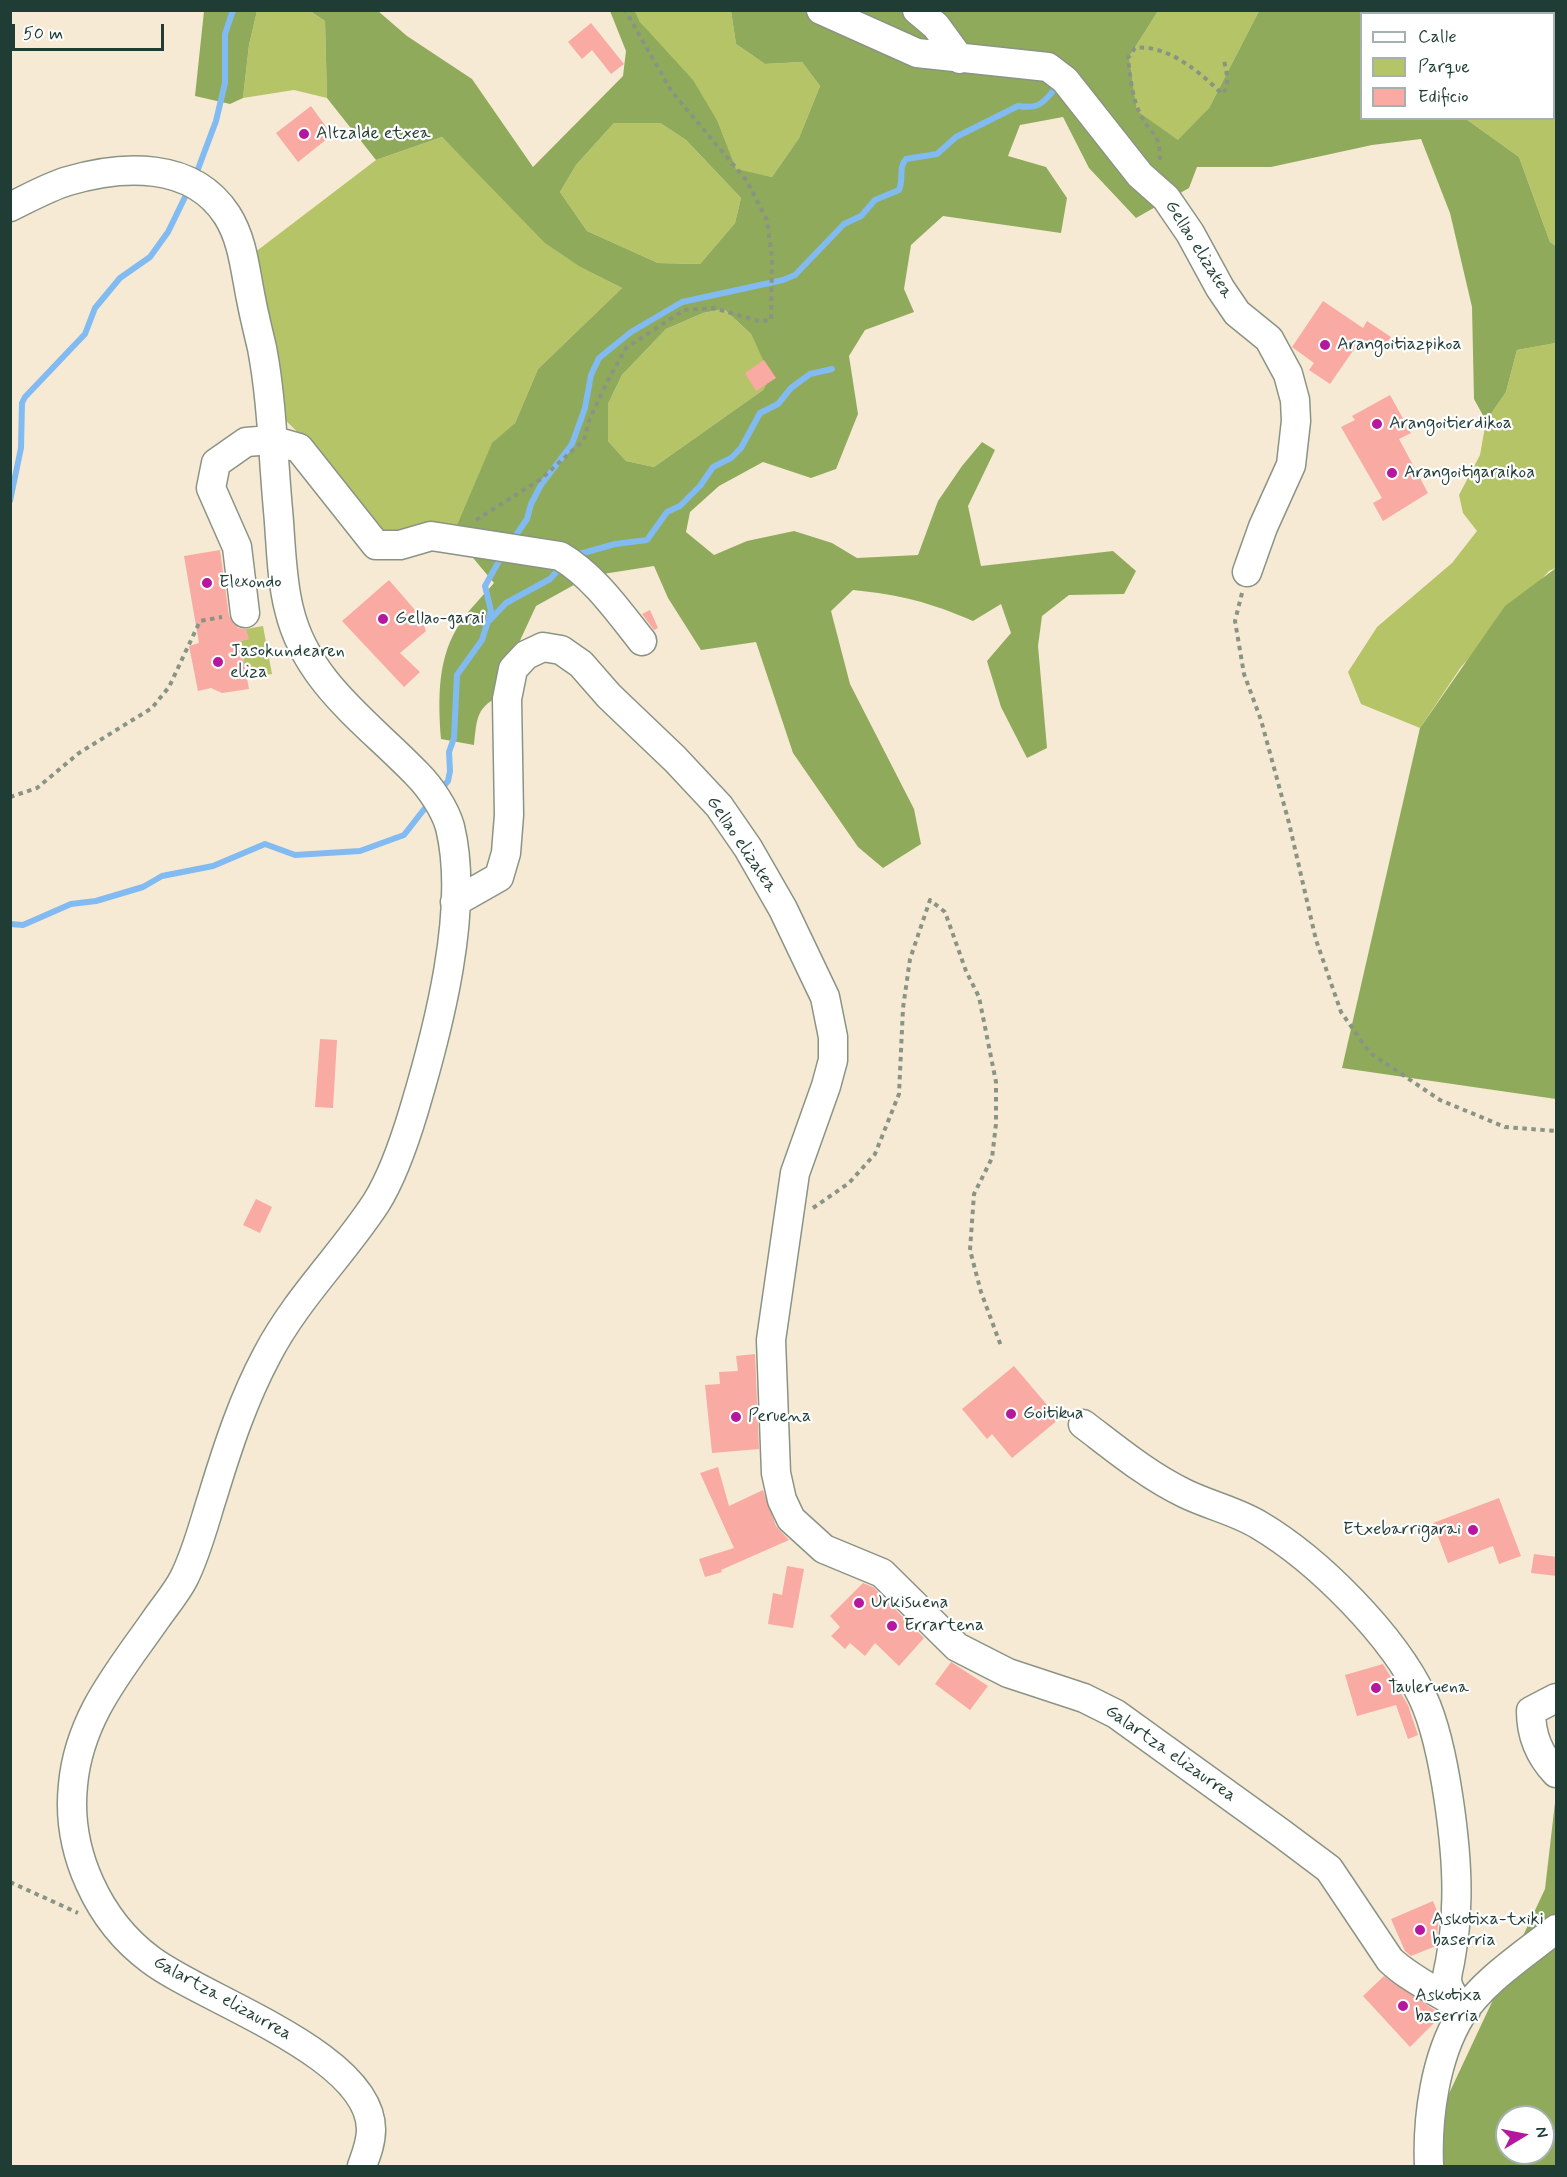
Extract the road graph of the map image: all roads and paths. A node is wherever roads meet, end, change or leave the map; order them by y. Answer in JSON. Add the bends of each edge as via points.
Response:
{"nodes":[{"id":1,"x":625,"y":10,"type":"edge"},
{"id":2,"x":821,"y":10,"type":"edge"},
{"id":3,"x":917,"y":10,"type":"edge"},
{"id":4,"x":960,"y":59,"type":"junction"},
{"id":5,"x":1224,"y":60,"type":"dead end"},
{"id":6,"x":1150,"y":182,"type":"junction"},
{"id":7,"x":10,"y":207,"type":"edge"},
{"id":8,"x":271,"y":440,"type":"junction"},
{"id":9,"x":451,"y":537,"type":"junction"},
{"id":10,"x":1247,"y":572,"type":"joint"},
{"id":11,"x":245,"y":613,"type":"dead end"},
{"id":12,"x":200,"y":621,"type":"dead end"},
{"id":13,"x":642,"y":641,"type":"dead end"},
{"id":14,"x":10,"y":797,"type":"edge"},
{"id":15,"x":455,"y":902,"type":"junction"},
{"id":16,"x":1557,"y":1131,"type":"edge"},
{"id":17,"x":787,"y":1218,"type":"junction"},
{"id":18,"x":772,"y":1326,"type":"joint"},
{"id":19,"x":1001,"y":1346,"type":"dead end"},
{"id":20,"x":1083,"y":1424,"type":"dead end"},
{"id":21,"x":1557,"y":1698,"type":"edge"},
{"id":22,"x":1557,"y":1773,"type":"edge"},
{"id":23,"x":10,"y":1882,"type":"edge"},
{"id":24,"x":111,"y":1921,"type":"junction"},
{"id":25,"x":1557,"y":1929,"type":"edge"},
{"id":26,"x":1466,"y":2010,"type":"junction"},
{"id":27,"x":362,"y":2166,"type":"edge"},
{"id":28,"x":1429,"y":2166,"type":"edge"}],
"edges":[{"from":1,"to":9,"type":"path","via":[[672,92],[747,181],[767,220],[772,257],[771,320],[759,321],[713,308],[684,310],[626,348],[606,382],[585,440],[541,479]]},
{"from":2,"to":4,"type":"street","name":"Gellao elizatea","via":[[917,53]]},
{"from":3,"to":4,"type":"street","via":[[936,26]]},
{"from":4,"to":6,"type":"street","name":"Gellao elizatea","via":[[1048,67],[1065,80],[1140,175]]},
{"from":5,"to":6,"type":"path","via":[[1227,90],[1222,94],[1204,76],[1151,46],[1135,48],[1128,58],[1140,115],[1160,143],[1160,164]]},
{"from":6,"to":10,"type":"street","name":"Gellao elizatea","via":[[1190,233],[1238,313],[1269,339],[1278,352],[1295,400],[1291,465]]},
{"from":7,"to":8,"type":"street","name":"Galartza elizaurrea","via":[[65,182],[121,171],[163,171],[205,190],[226,215],[242,248],[263,352]]},
{"from":8,"to":9,"type":"street","via":[[299,448],[376,545],[400,545],[431,536]]},
{"from":8,"to":11,"type":"street","via":[[246,442],[216,463],[211,488],[237,547]]},
{"from":8,"to":15,"type":"street","name":"Galartza elizaurrea","via":[[288,605],[302,651],[348,709],[423,780],[449,820],[456,871]]},
{"from":9,"to":13,"type":"street","via":[[567,560],[609,600]]},
{"from":10,"to":16,"type":"path","via":[[1235,621],[1244,674],[1289,823],[1316,940],[1341,1012],[1370,1053],[1440,1100],[1505,1127]]},
{"from":12,"to":14,"type":"path","via":[[169,687],[152,708],[79,753],[37,788]]},
{"from":15,"to":17,"type":"street","name":"Gellao elizatea","via":[[499,877],[506,853],[507,699],[513,669],[526,655],[543,647],[561,650],[580,663],[719,806],[783,909],[825,997],[833,1060],[795,1173]]},
{"from":15,"to":24,"type":"street","name":"Galartza elizaurrea","via":[[451,948],[433,1039],[413,1114],[389,1176],[378,1200],[304,1295],[270,1348],[238,1414],[183,1580],[87,1722],[72,1790],[73,1822],[88,1881]]},
{"from":17,"to":18,"type":"street","name":"Gellao elizatea"},
{"from":17,"to":19,"type":"path","via":[[820,1206],[849,1183],[875,1154],[899,1094],[910,959],[930,900],[945,912],[979,997],[996,1082],[992,1158],[974,1194],[970,1250]]},
{"from":18,"to":26,"type":"street","name":"Galartza elizaurrea","via":[[770,1369],[776,1473],[791,1520],[810,1539],[824,1549],[882,1573],[957,1647],[1008,1673],[1084,1698],[1116,1714],[1329,1869],[1390,1960],[1411,1978],[1435,1988]]},
{"from":20,"to":26,"type":"street","via":[[1145,1471],[1184,1494],[1258,1524],[1300,1553],[1364,1614],[1398,1656],[1423,1698],[1439,1752],[1457,1879],[1447,1980],[1452,1996]]},
{"from":21,"to":22,"type":"street","via":[[1532,1711],[1531,1724],[1538,1748]]},
{"from":23,"to":24,"type":"path","via":[[77,1913]]},
{"from":24,"to":27,"type":"street","name":"Galartza elizaurrea","via":[[153,1962],[316,2052],[344,2077],[360,2097],[372,2128]]},
{"from":25,"to":26,"type":"street","via":[[1505,1969]]},
{"from":26,"to":28,"type":"street","via":[[1452,2034],[1439,2071],[1430,2122]]}]}
